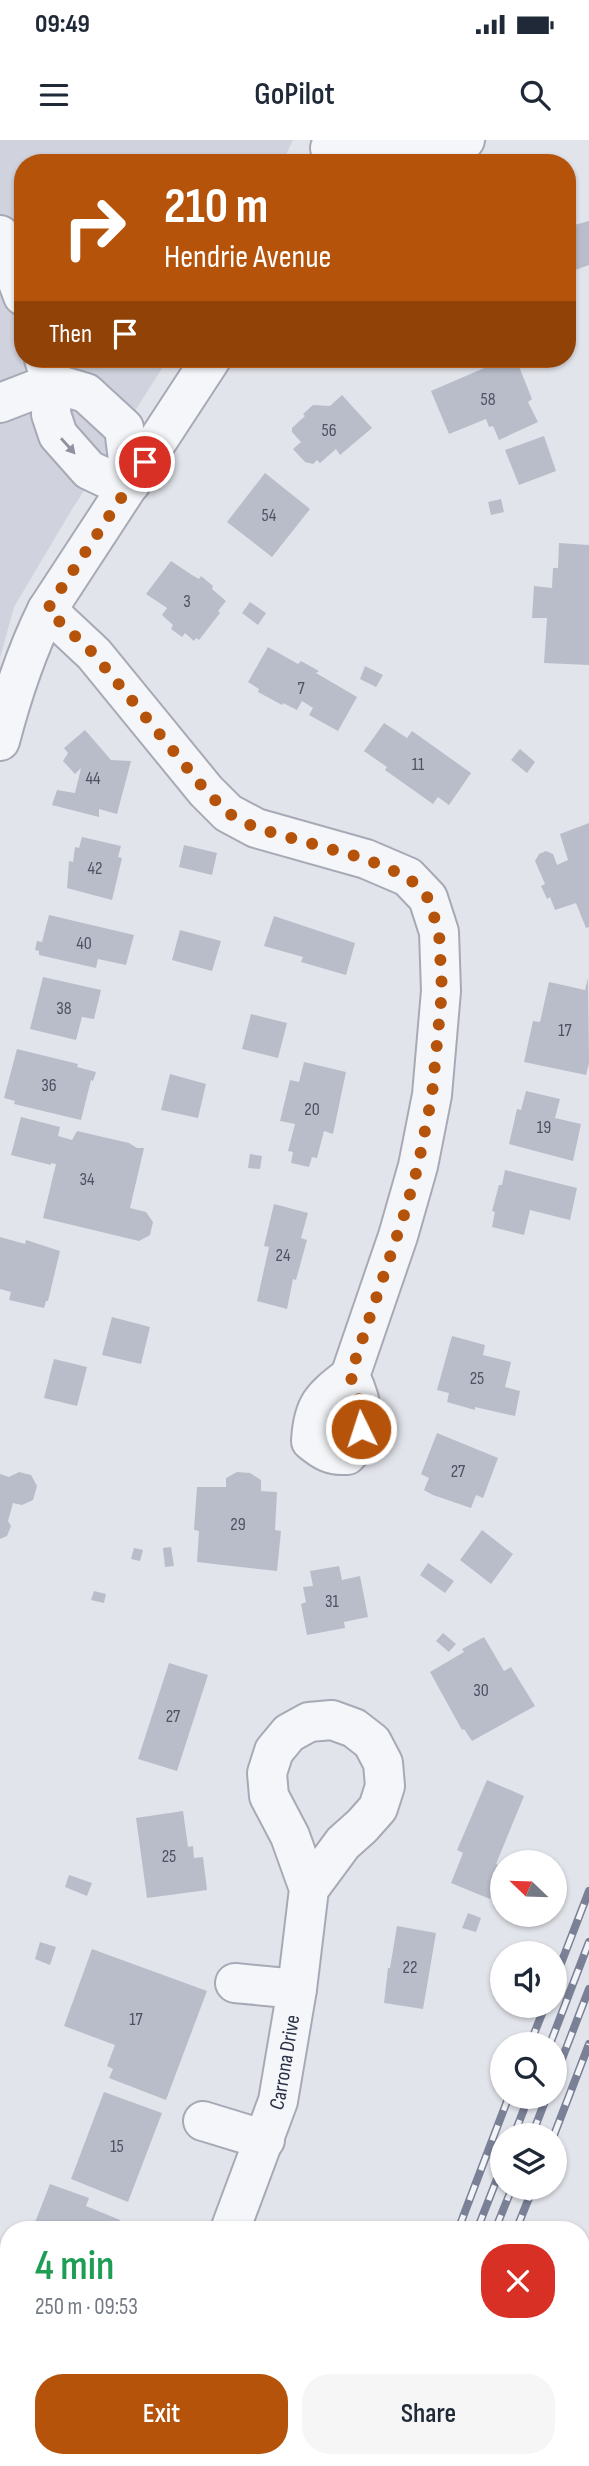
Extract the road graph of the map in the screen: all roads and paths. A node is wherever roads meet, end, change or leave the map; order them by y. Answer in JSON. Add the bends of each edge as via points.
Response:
{"nodes":[{"id":1,"x":465,"y":140,"type":"edge"},
{"id":2,"x":409,"y":154,"type":"edge"},
{"id":3,"x":0,"y":235,"type":"edge"},
{"id":4,"x":14,"y":272,"type":"edge"},
{"id":5,"x":205,"y":368,"type":"edge"},
{"id":6,"x":48,"y":371,"type":"edge"},
{"id":7,"x":0,"y":404,"type":"edge"},
{"id":8,"x":131,"y":483,"type":"junction"},
{"id":9,"x":47,"y":610,"type":"junction"},
{"id":10,"x":0,"y":741,"type":"edge"},
{"id":11,"x":350,"y":1376,"type":"dead end"},
{"id":12,"x":309,"y":1889,"type":"dead end"},
{"id":13,"x":235,"y":1983,"type":"dead end"},
{"id":14,"x":297,"y":1989,"type":"junction"},
{"id":15,"x":203,"y":2121,"type":"dead end"},
{"id":16,"x":265,"y":2140,"type":"junction"},
{"id":17,"x":234,"y":2221,"type":"edge"}],
"edges":[{"from":1,"to":2,"type":"street"},
{"from":3,"to":4,"type":"street"},
{"from":5,"to":8,"type":"street"},
{"from":6,"to":7,"type":"street"},
{"from":6,"to":8,"type":"street","via":[[86,393],[124,428]]},
{"from":6,"to":8,"type":"street","one_way":true,"via":[[51,414],[58,435],[89,470]]},
{"from":8,"to":9,"type":"street"},
{"from":9,"to":10,"type":"street","via":[[27,652]]},
{"from":9,"to":11,"type":"street","via":[[94,654],[228,813],[256,828],[366,859],[408,877],[428,898],[439,932],[442,991],[432,1095],[405,1212]]},
{"from":12,"to":14,"type":"street","name":"Carrona Drive"},
{"from":13,"to":14,"type":"street"},
{"from":14,"to":16,"type":"street","name":"Carrona Drive","via":[[278,2101]]},
{"from":15,"to":16,"type":"street"},
{"from":16,"to":17,"type":"street","name":"Carrona Drive"}]}
